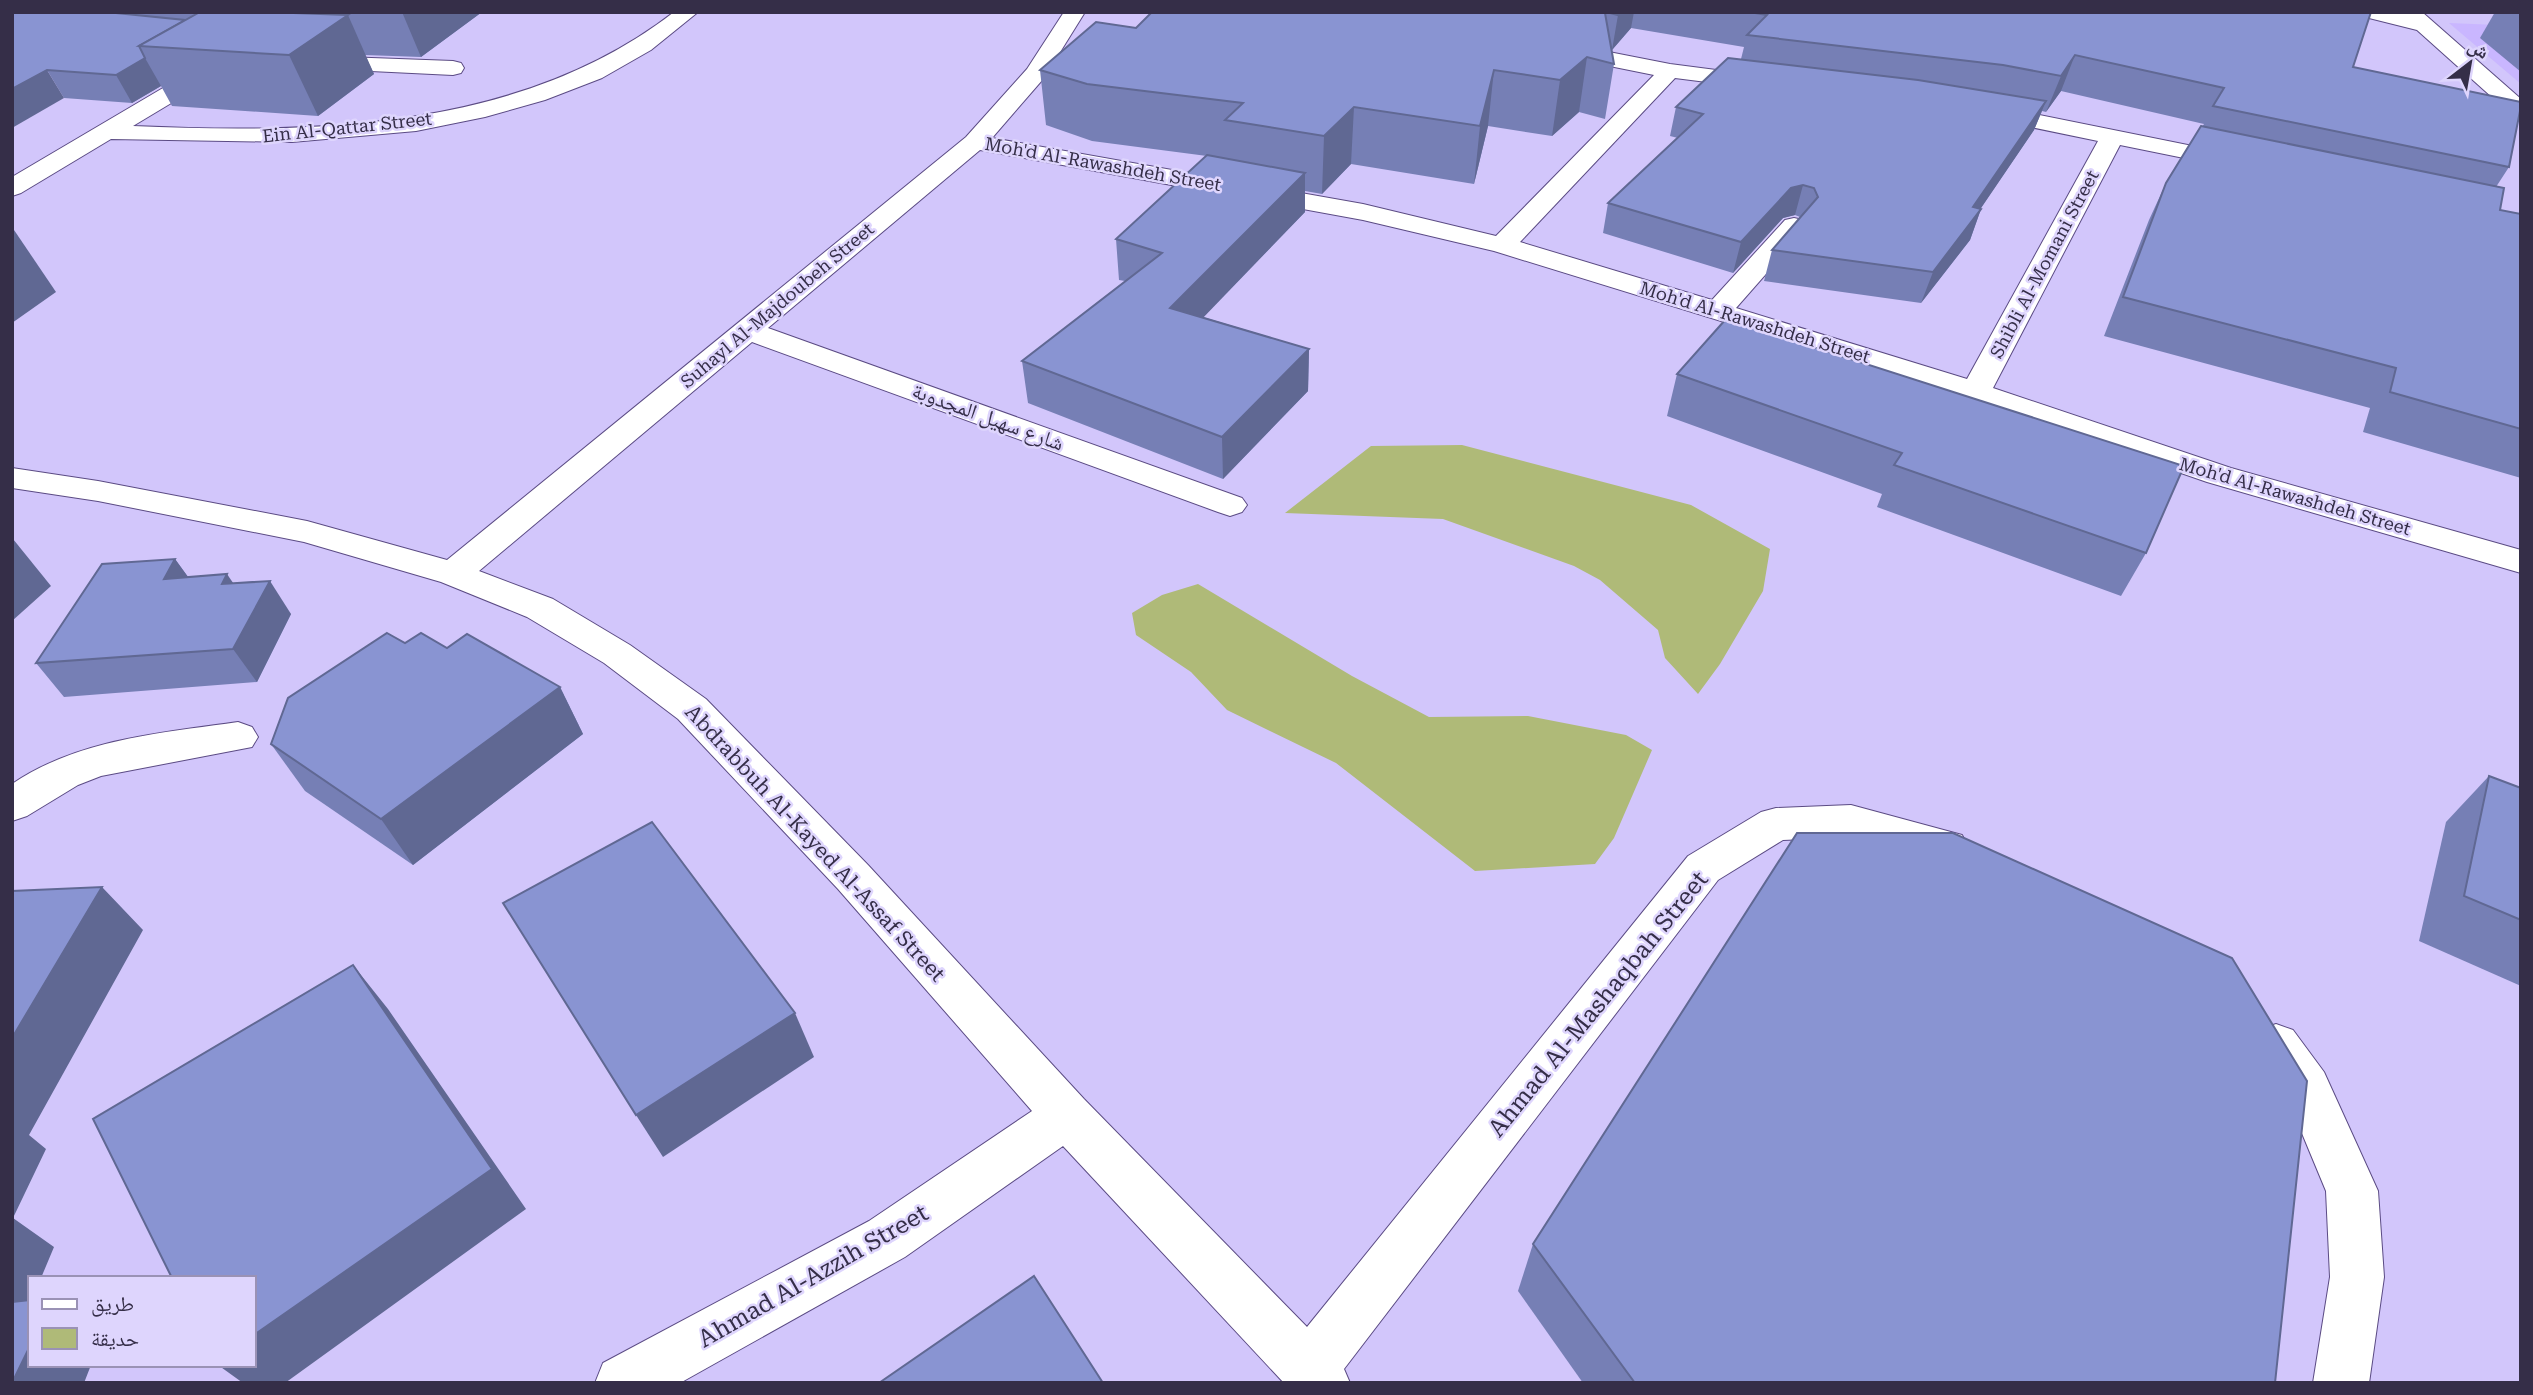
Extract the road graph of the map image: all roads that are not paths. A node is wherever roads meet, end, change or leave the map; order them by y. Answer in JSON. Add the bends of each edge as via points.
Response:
{"nodes":[{"id":1,"x":688,"y":12,"type":"edge"},
{"id":2,"x":1075,"y":12,"type":"edge"},
{"id":3,"x":2368,"y":12,"type":"edge"},
{"id":4,"x":2416,"y":18,"type":"edge"},
{"id":5,"x":1536,"y":44,"type":"edge"},
{"id":6,"x":228,"y":59,"type":"edge"},
{"id":7,"x":294,"y":62,"type":"edge"},
{"id":8,"x":453,"y":68,"type":"dead end"},
{"id":9,"x":1671,"y":71,"type":"junction"},
{"id":10,"x":1784,"y":84,"type":"edge"},
{"id":11,"x":1963,"y":107,"type":"edge"},
{"id":12,"x":2521,"y":111,"type":"edge"},
{"id":13,"x":106,"y":132,"type":"junction"},
{"id":14,"x":2113,"y":135,"type":"junction"},
{"id":15,"x":975,"y":142,"type":"junction"},
{"id":16,"x":2257,"y":166,"type":"edge"},
{"id":17,"x":12,"y":188,"type":"edge"},
{"id":18,"x":1794,"y":226,"type":"edge"},
{"id":19,"x":1502,"y":245,"type":"junction"},
{"id":20,"x":1719,"y":310,"type":"junction"},
{"id":21,"x":746,"y":330,"type":"junction"},
{"id":22,"x":1975,"y":392,"type":"junction"},
{"id":23,"x":12,"y":478,"type":"edge"},
{"id":24,"x":1230,"y":505,"type":"dead end"},
{"id":25,"x":2521,"y":562,"type":"edge"},
{"id":26,"x":453,"y":574,"type":"junction"},
{"id":27,"x":238,"y":737,"type":"dead end"},
{"id":28,"x":12,"y":805,"type":"edge"},
{"id":29,"x":1990,"y":863,"type":"edge"},
{"id":30,"x":2246,"y":1010,"type":"edge"},
{"id":31,"x":1067,"y":1115,"type":"junction"},
{"id":32,"x":1316,"y":1376,"type":"edge"},
{"id":33,"x":623,"y":1383,"type":"edge"},
{"id":34,"x":2341,"y":1383,"type":"edge"}],
"edges":[{"from":1,"to":13,"type":"street","name":"Ein Al-Qattar Street","via":[[645,46],[596,72],[496,106],[440,118],[294,135]]},
{"from":2,"to":15,"type":"street","name":"Suhayl Al-Majdoubeh Street","via":[[1037,73]]},
{"from":3,"to":4,"type":"street"},
{"from":4,"to":12,"type":"street"},
{"from":5,"to":9,"type":"street"},
{"from":6,"to":13,"type":"street"},
{"from":7,"to":8,"type":"street"},
{"from":9,"to":10,"type":"street"},
{"from":9,"to":19,"type":"street"},
{"from":11,"to":14,"type":"street"},
{"from":13,"to":17,"type":"street"},
{"from":14,"to":16,"type":"street"},
{"from":14,"to":22,"type":"street","name":"Shibli Al-Momani Street"},
{"from":15,"to":19,"type":"street","name":"Moh'd Al-Rawashdeh Street","via":[[1336,207]]},
{"from":15,"to":21,"type":"street","name":"Suhayl Al-Majdoubeh Street"},
{"from":18,"to":20,"type":"street"},
{"from":19,"to":20,"type":"street","name":"Moh'd Al-Rawashdeh Street"},
{"from":20,"to":22,"type":"street","name":"Moh'd Al-Rawashdeh Street"},
{"from":21,"to":24,"type":"street","name":"شارع سهيل المجدوبة"},
{"from":21,"to":26,"type":"street","name":"Suhayl Al-Majdoubeh Street"},
{"from":22,"to":25,"type":"street","name":"Moh'd Al-Rawashdeh Street","via":[[2219,475]]},
{"from":23,"to":26,"type":"street","name":"Abdrabbuh Al-Kayed Al-Assaf Street","via":[[307,532]]},
{"from":26,"to":31,"type":"street","name":"Abdrabbuh Al-Kayed Al-Assaf Street","via":[[540,608],[617,654],[692,709],[853,877]]},
{"from":27,"to":28,"type":"street","via":[[124,754],[78,767],[31,790]]},
{"from":29,"to":32,"type":"street","name":"Ahmad Al-Mashaqbah Street","via":[[1851,821],[1776,824],[1703,868]]},
{"from":30,"to":34,"type":"street","via":[[2257,1018],[2307,1088],[2352,1191],[2357,1277]]},
{"from":31,"to":32,"type":"street","name":"Abdrabbuh Al-Kayed Al-Assaf Street"},
{"from":31,"to":33,"type":"street","name":"Ahmad Al-Azzih Street","via":[[887,1239]]}]}
